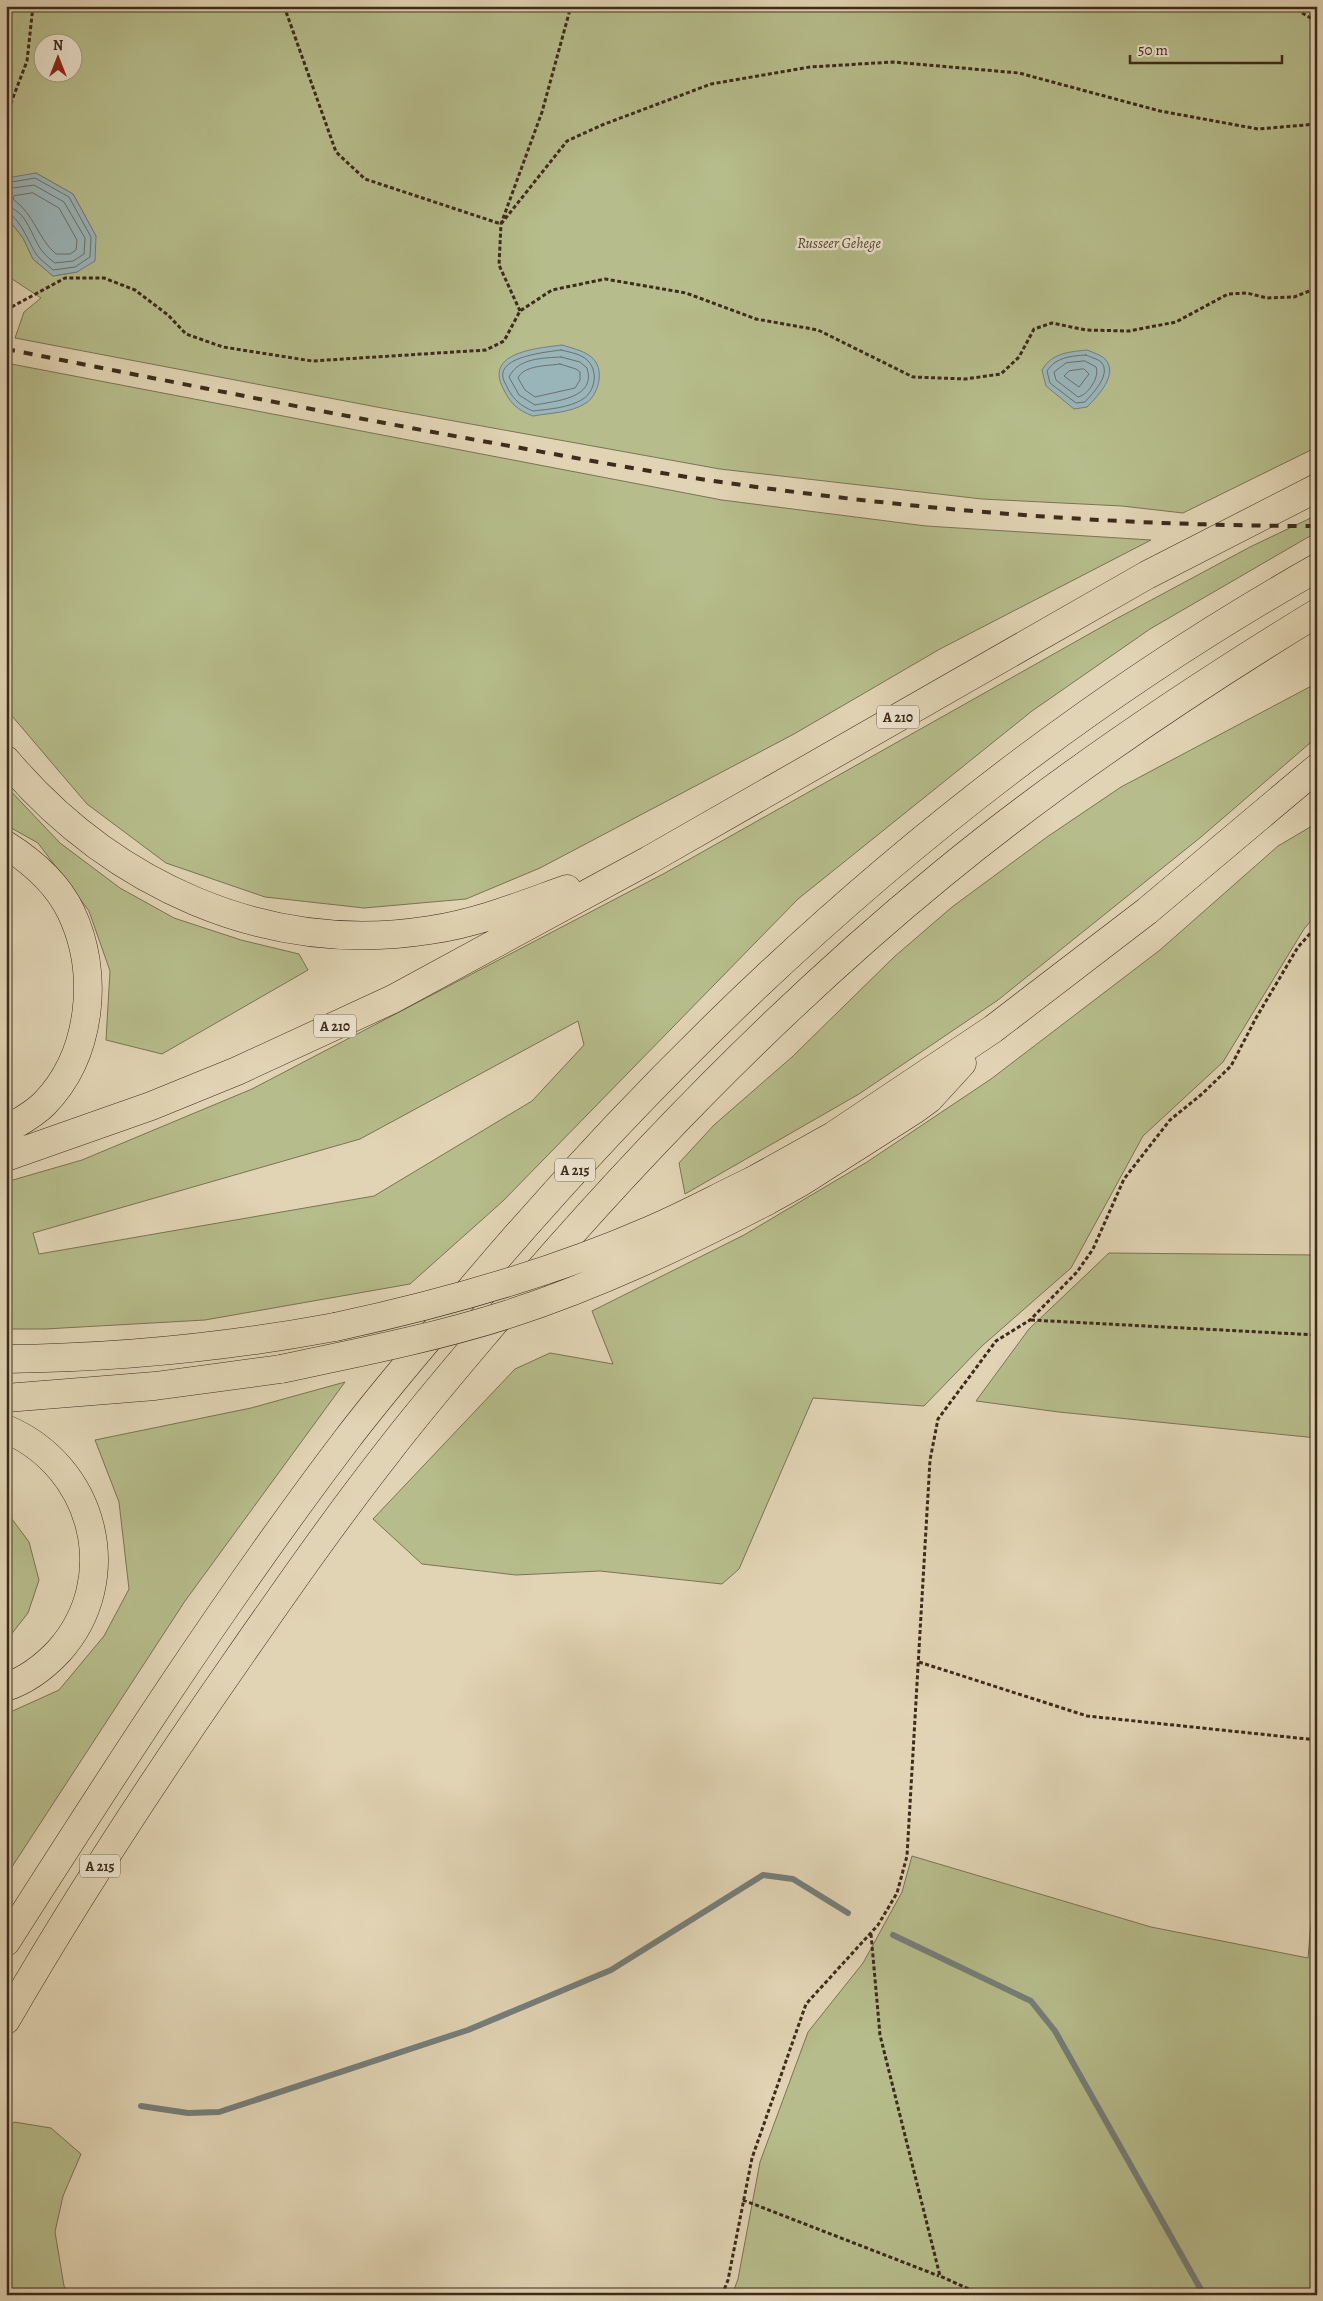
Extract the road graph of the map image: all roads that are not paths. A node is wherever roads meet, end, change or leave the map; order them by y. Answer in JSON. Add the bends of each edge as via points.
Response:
{"nodes":[{"id":1,"x":1317,"y":488,"type":"edge"},
{"id":2,"x":1317,"y":568,"type":"edge"},
{"id":3,"x":1317,"y":613,"type":"edge"},
{"id":4,"x":6,"y":760,"type":"edge"},
{"id":5,"x":1317,"y":768,"type":"edge"},
{"id":6,"x":6,"y":845,"type":"edge"},
{"id":7,"x":649,"y":860,"type":"junction"},
{"id":8,"x":6,"y":1130,"type":"edge"},
{"id":9,"x":6,"y":1157,"type":"edge"},
{"id":10,"x":760,"y":1191,"type":"junction"},
{"id":11,"x":6,"y":1359,"type":"edge"},
{"id":12,"x":6,"y":1398,"type":"edge"},
{"id":13,"x":6,"y":1429,"type":"edge"},
{"id":14,"x":6,"y":1687,"type":"edge"},
{"id":15,"x":6,"y":1942,"type":"edge"},
{"id":16,"x":6,"y":2020,"type":"edge"}],
"edges":[{"from":1,"to":7,"type":"highway","number":"A 210","via":[[1147,575]]},
{"from":2,"to":15,"type":"highway","number":"A 215","via":[[1210,632],[1108,700],[1019,764],[912,848],[711,1029],[593,1150],[479,1279],[347,1440],[168,1689]]},
{"from":3,"to":16,"type":"highway","number":"A 215","via":[[1206,681],[1122,738],[943,873],[798,1001],[724,1072],[573,1230],[415,1416],[335,1522],[178,1747]]},
{"from":4,"to":7,"type":"highway","via":[[74,829],[152,882],[244,919],[314,932],[394,934],[464,924]]},
{"from":5,"to":10,"type":"highway","via":[[1147,911],[993,1029],[929,1099],[801,1182]]},
{"from":6,"to":8,"type":"highway","via":[[28,859],[52,883],[71,912],[83,944],[88,973],[87,1012],[70,1066],[44,1104]]},
{"from":7,"to":9,"type":"highway","number":"A 210","via":[[393,999],[159,1103]]},
{"from":10,"to":11,"type":"highway","bridge":true,"via":[[535,1274],[448,1301],[335,1327],[190,1348]]},
{"from":10,"to":12,"type":"highway","bridge":true,"via":[[672,1249],[534,1306],[425,1338],[280,1370],[155,1386]]},
{"from":13,"to":14,"type":"highway","via":[[45,1451],[65,1472],[88,1517],[95,1562],[85,1609],[72,1636],[37,1671]]}]}
